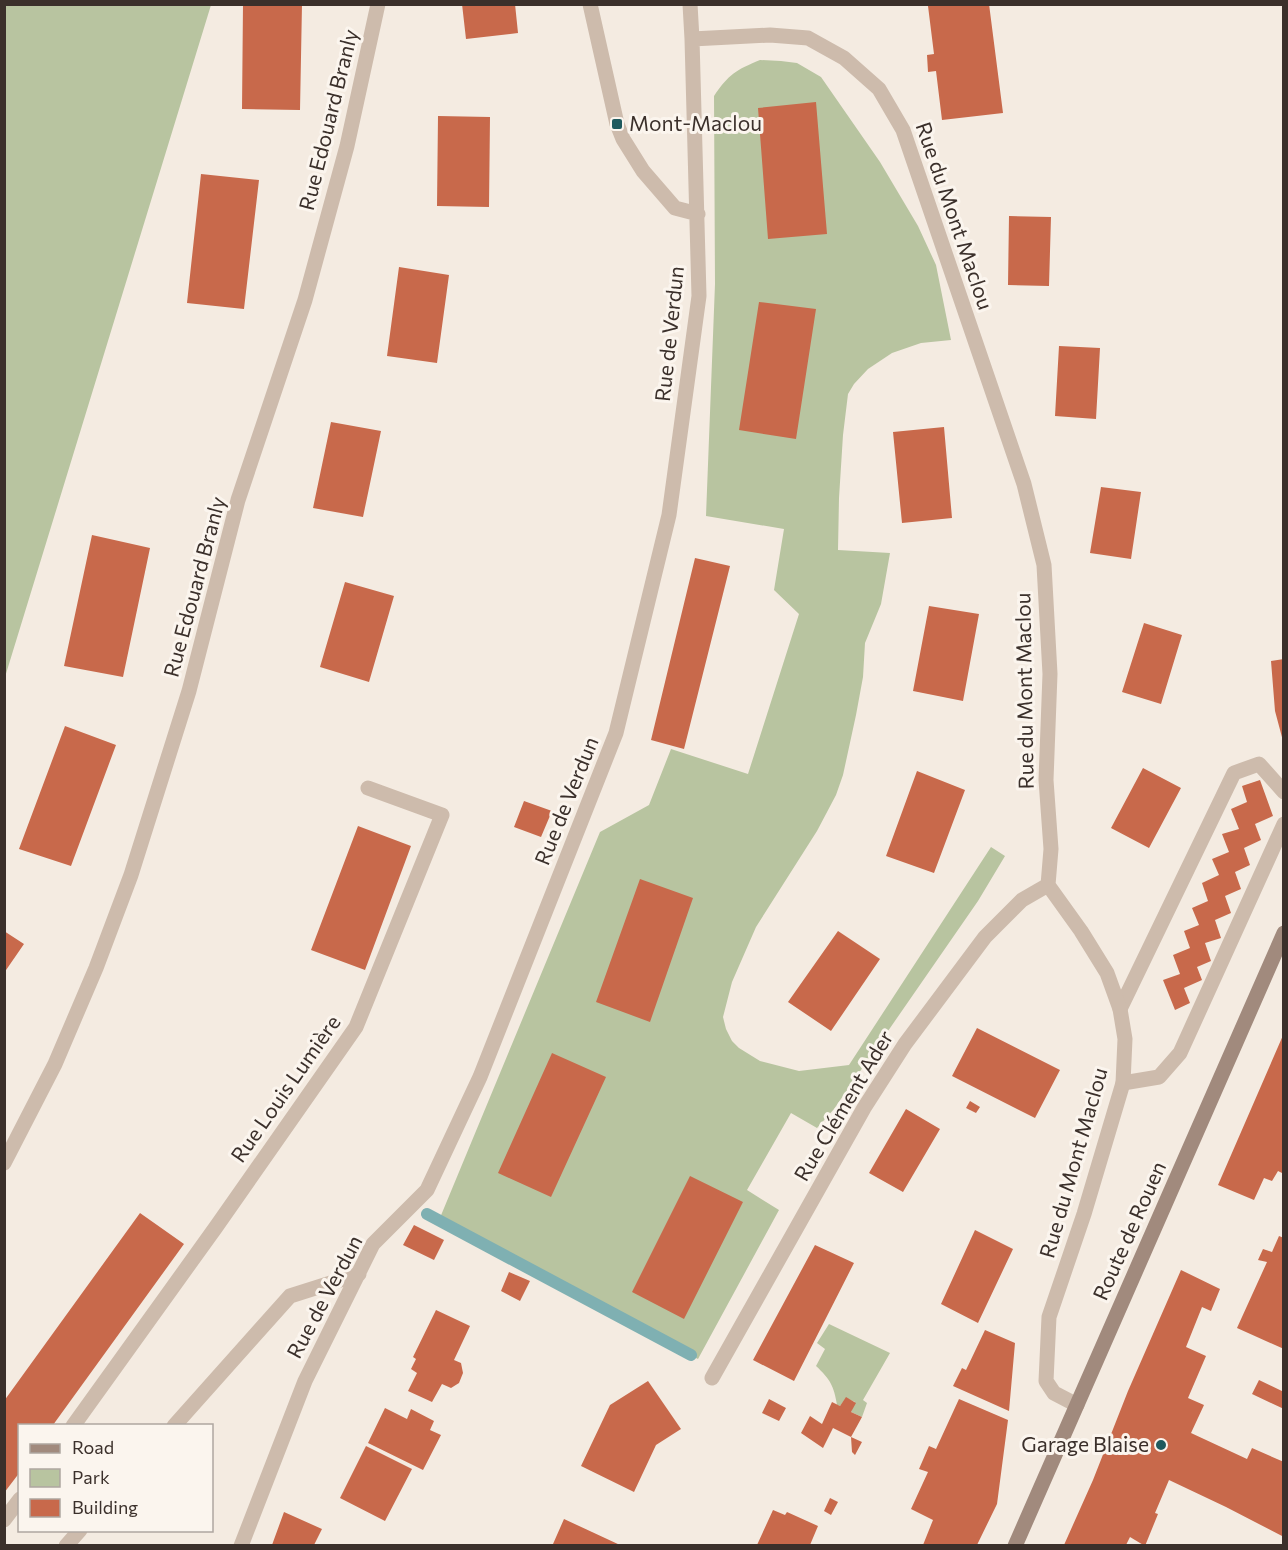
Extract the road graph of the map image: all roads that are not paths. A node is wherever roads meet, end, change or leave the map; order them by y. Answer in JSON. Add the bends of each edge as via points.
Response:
{"nodes":[{"id":1,"x":378,"y":4,"type":"edge"},
{"id":2,"x":590,"y":4,"type":"edge"},
{"id":3,"x":690,"y":4,"type":"edge"},
{"id":4,"x":692,"y":39,"type":"junction"},
{"id":5,"x":698,"y":214,"type":"junction"},
{"id":6,"x":368,"y":788,"type":"dead end"},
{"id":7,"x":1284,"y":792,"type":"edge"},
{"id":8,"x":1284,"y":824,"type":"edge"},
{"id":9,"x":1048,"y":885,"type":"junction"},
{"id":10,"x":1284,"y":933,"type":"edge"},
{"id":11,"x":1120,"y":1009,"type":"junction"},
{"id":12,"x":1123,"y":1083,"type":"junction"},
{"id":13,"x":4,"y":1163,"type":"edge"},
{"id":14,"x":358,"y":1274,"type":"junction"},
{"id":15,"x":712,"y":1378,"type":"dead end"},
{"id":16,"x":1077,"y":1405,"type":"junction"},
{"id":17,"x":74,"y":1424,"type":"edge"},
{"id":18,"x":175,"y":1424,"type":"edge"},
{"id":19,"x":18,"y":1502,"type":"edge"},
{"id":20,"x":4,"y":1520,"type":"edge"},
{"id":21,"x":78,"y":1532,"type":"edge"},
{"id":22,"x":66,"y":1545,"type":"edge"},
{"id":23,"x":242,"y":1545,"type":"edge"},
{"id":24,"x":1015,"y":1545,"type":"edge"}],
"edges":[{"from":1,"to":13,"type":"street","name":"Rue Edouard Branly","via":[[305,300],[238,500],[189,691],[132,875],[55,1064]]},
{"from":2,"to":5,"type":"street","via":[[624,140],[643,171],[675,208]]},
{"from":3,"to":4,"type":"street","name":"Rue de Verdun"},
{"from":4,"to":5,"type":"street","name":"Rue de Verdun"},
{"from":4,"to":9,"type":"street","name":"Rue du Mont Maclou","via":[[770,35],[808,38],[844,58],[879,89],[903,130],[1024,484],[1044,565],[1050,674]]},
{"from":5,"to":14,"type":"street","name":"Rue de Verdun","via":[[699,296],[669,515],[616,733],[480,1077],[427,1190],[373,1244]]},
{"from":6,"to":17,"type":"street","name":"Rue Louis Lumière","via":[[442,815],[356,1027]]},
{"from":7,"to":11,"type":"street","via":[[1259,764],[1234,772]]},
{"from":8,"to":12,"type":"street","via":[[1180,1053],[1159,1077]]},
{"from":9,"to":11,"type":"street","name":"Rue du Mont Maclou","via":[[1107,973]]},
{"from":9,"to":15,"type":"street","name":"Rue Clément Ader","via":[[1022,900],[985,938],[905,1044],[864,1108]]},
{"from":10,"to":16,"type":"street","name":"Route de Rouen"},
{"from":11,"to":12,"type":"street","name":"Rue du Mont Maclou","via":[[1125,1039]]},
{"from":12,"to":16,"type":"street","name":"Rue du Mont Maclou","via":[[1049,1317],[1046,1381],[1054,1393]]},
{"from":14,"to":18,"type":"street","via":[[290,1296]]},
{"from":14,"to":23,"type":"street","name":"Rue de Verdun","via":[[305,1381]]},
{"from":16,"to":24,"type":"street","name":"Route de Rouen"},
{"from":19,"to":20,"type":"street"},
{"from":21,"to":22,"type":"street"}]}
